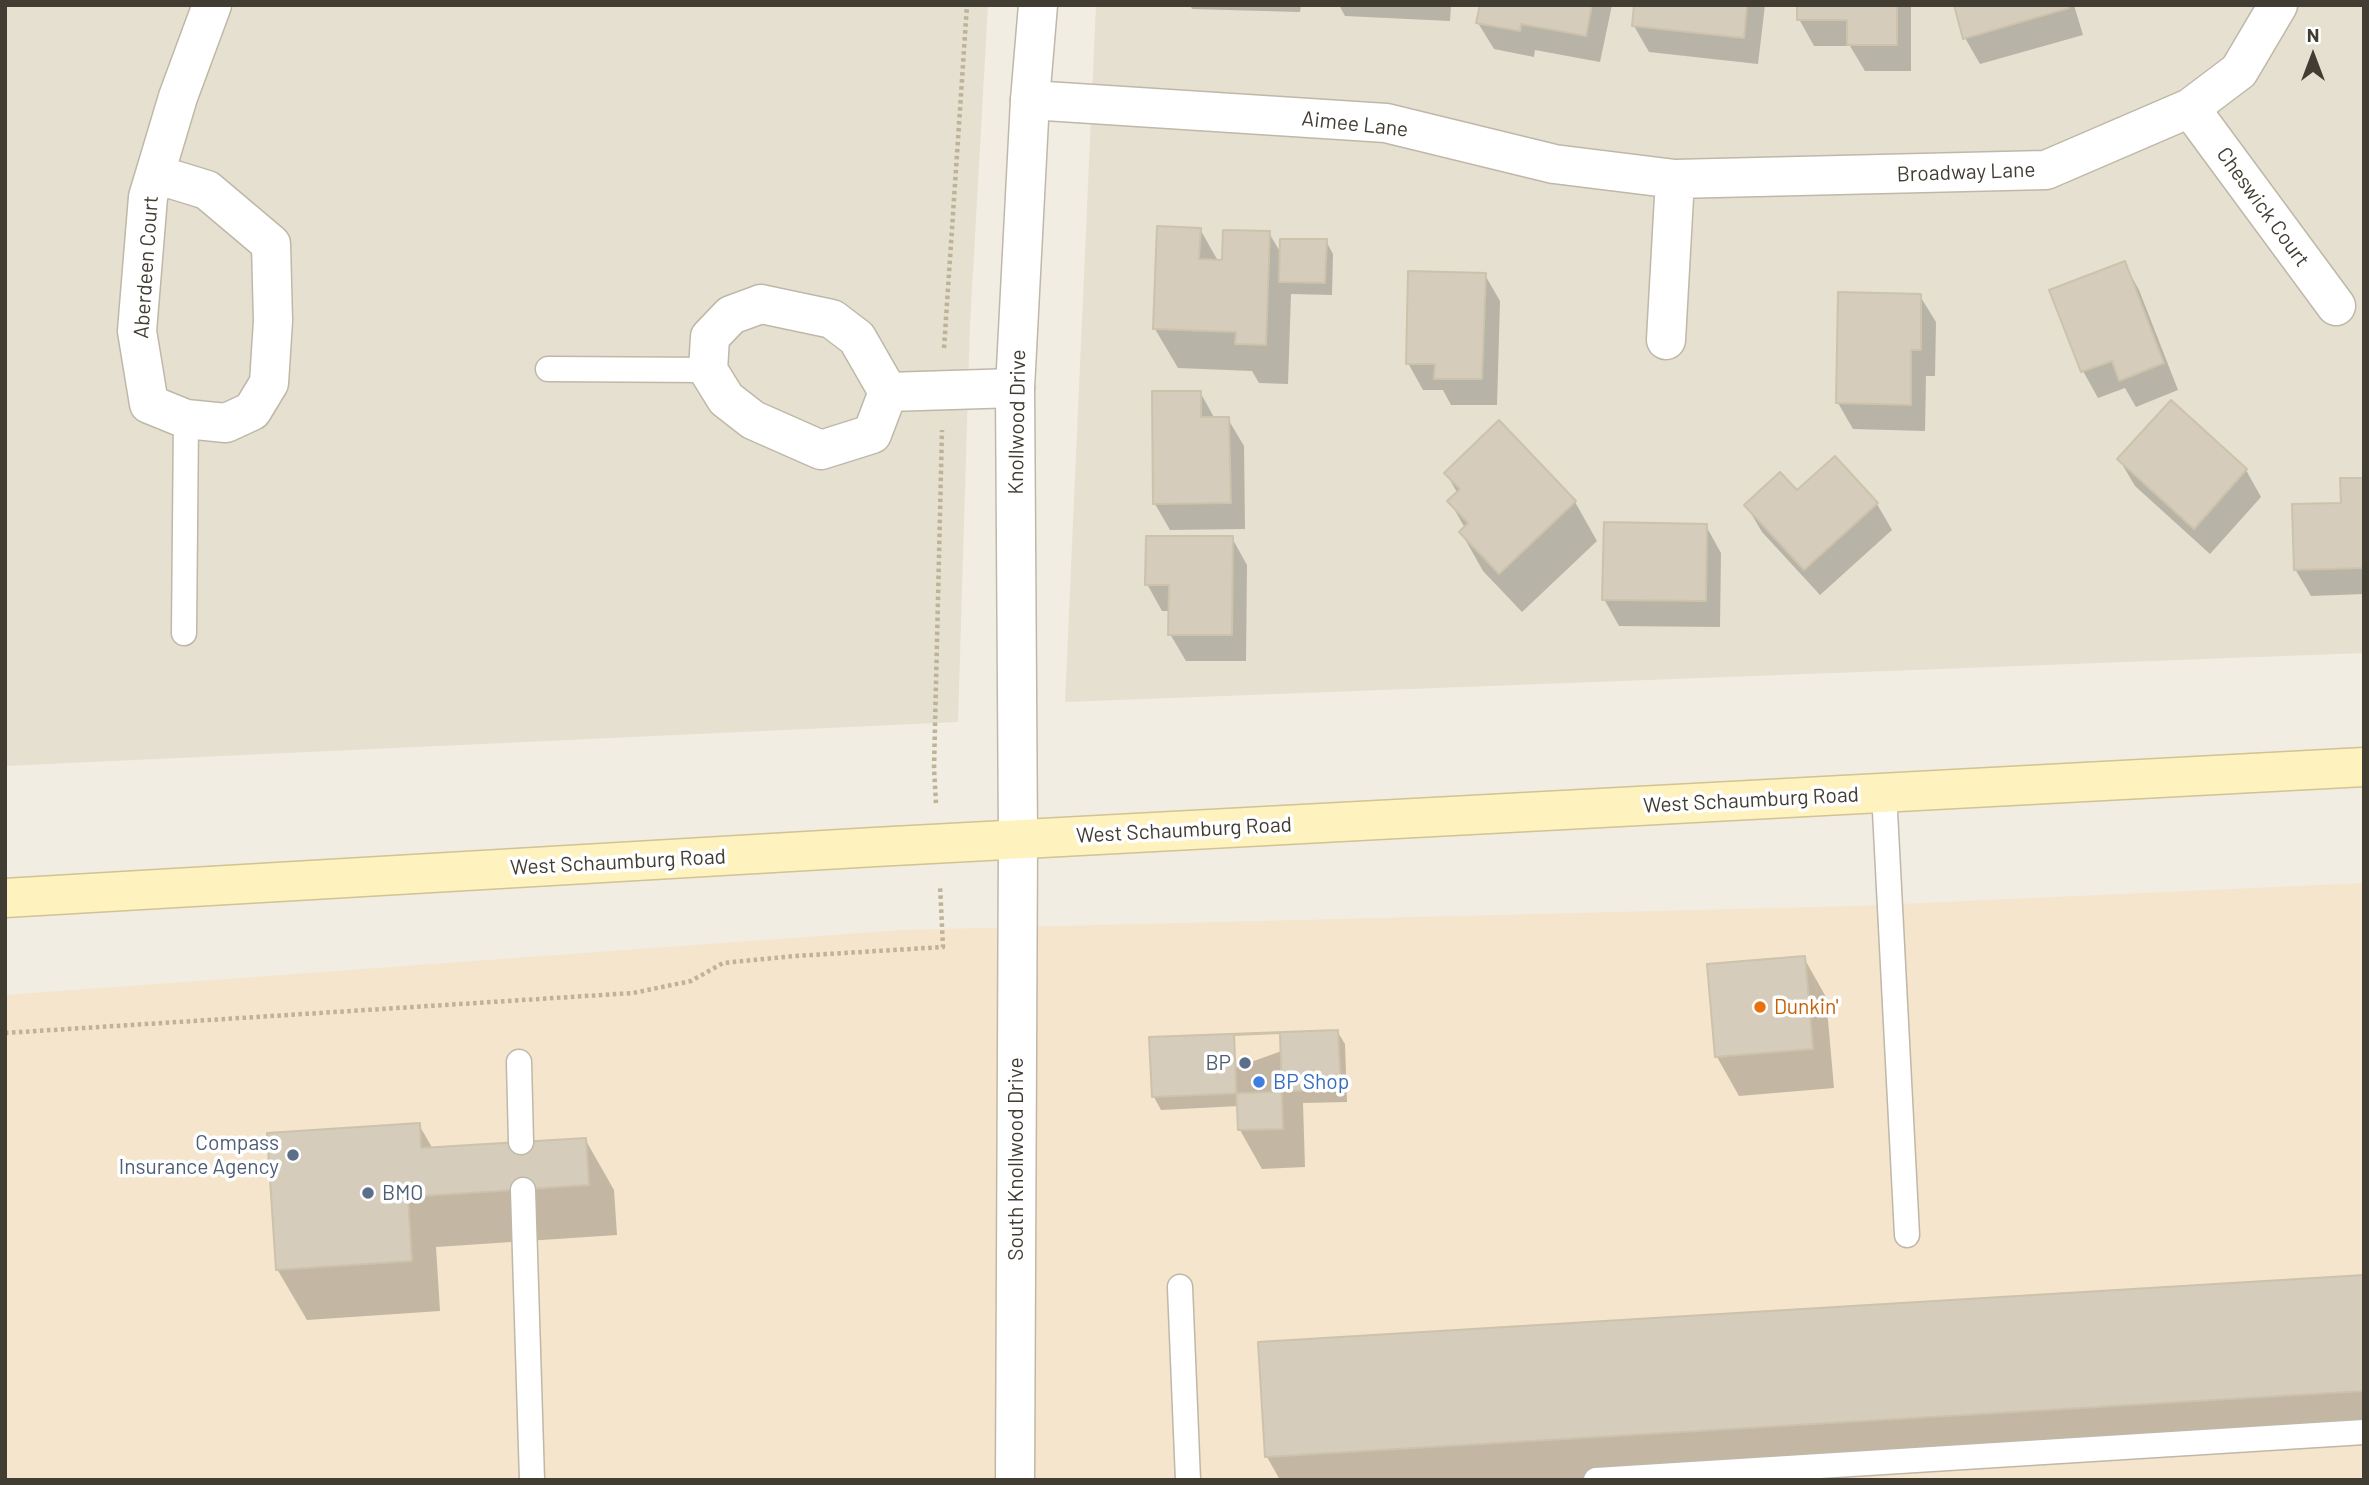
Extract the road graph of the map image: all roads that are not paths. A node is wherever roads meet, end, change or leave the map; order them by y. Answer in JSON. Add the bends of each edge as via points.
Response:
{"nodes":[{"id":1,"x":212,"y":5,"type":"edge"},
{"id":2,"x":1038,"y":5,"type":"edge"},
{"id":3,"x":2278,"y":5,"type":"edge"},
{"id":4,"x":1030,"y":100,"type":"junction"},
{"id":5,"x":2190,"y":108,"type":"junction"},
{"id":6,"x":155,"y":174,"type":"junction"},
{"id":7,"x":1675,"y":179,"type":"junction"},
{"id":8,"x":2336,"y":306,"type":"dead end"},
{"id":9,"x":1665,"y":340,"type":"dead end"},
{"id":10,"x":548,"y":369,"type":"dead end"},
{"id":11,"x":708,"y":370,"type":"junction"},
{"id":12,"x":1015,"y":387,"type":"junction"},
{"id":13,"x":888,"y":392,"type":"junction"},
{"id":14,"x":186,"y":419,"type":"junction"},
{"id":15,"x":184,"y":633,"type":"dead end"},
{"id":16,"x":2364,"y":767,"type":"edge"},
{"id":17,"x":1884,"y":792,"type":"junction"},
{"id":18,"x":1018,"y":839,"type":"junction"},
{"id":19,"x":5,"y":898,"type":"edge"},
{"id":20,"x":519,"y":1062,"type":"dead end"},
{"id":21,"x":521,"y":1142,"type":"dead end"},
{"id":22,"x":523,"y":1190,"type":"dead end"},
{"id":23,"x":1907,"y":1235,"type":"dead end"},
{"id":24,"x":1180,"y":1287,"type":"dead end"},
{"id":25,"x":2364,"y":1432,"type":"edge"},
{"id":26,"x":532,"y":1480,"type":"edge"},
{"id":27,"x":1015,"y":1480,"type":"edge"},
{"id":28,"x":1188,"y":1480,"type":"edge"},
{"id":29,"x":1596,"y":1480,"type":"edge"}],
"edges":[{"from":1,"to":6,"type":"street","name":"Aberdeen Court"},
{"from":2,"to":4,"type":"street","name":"Knollwood Drive"},
{"from":3,"to":5,"type":"street","name":"Broadway Lane","via":[[2239,71]]},
{"from":4,"to":7,"type":"street","name":"Aimee Lane","via":[[1386,123],[1554,164]]},
{"from":4,"to":12,"type":"street","name":"Knollwood Drive"},
{"from":5,"to":7,"type":"street","name":"Broadway Lane","via":[[2046,170]]},
{"from":5,"to":8,"type":"street","name":"Cheswick Court"},
{"from":6,"to":14,"type":"street","name":"Aberdeen Court","via":[[148,197],[137,331],[149,404]]},
{"from":6,"to":14,"type":"street","name":"Aberdeen Court","via":[[207,190],[271,244],[269,383],[253,411],[226,423]]},
{"from":7,"to":9,"type":"street"},
{"from":10,"to":11,"type":"lane"},
{"from":11,"to":13,"type":"street","via":[[726,399],[753,420],[821,450],[872,434]]},
{"from":11,"to":13,"type":"street","via":[[710,337],[731,315],[761,304],[832,319],[857,338]]},
{"from":12,"to":13,"type":"street"},
{"from":12,"to":18,"type":"street","name":"Knollwood Drive"},
{"from":14,"to":15,"type":"lane"},
{"from":16,"to":17,"type":"main road","name":"West Schaumburg Road"},
{"from":17,"to":18,"type":"main road","name":"West Schaumburg Road"},
{"from":17,"to":23,"type":"lane"},
{"from":18,"to":19,"type":"main road","name":"West Schaumburg Road"},
{"from":18,"to":27,"type":"street","name":"South Knollwood Drive"},
{"from":20,"to":21,"type":"lane"},
{"from":22,"to":26,"type":"lane"},
{"from":24,"to":28,"type":"lane"},
{"from":25,"to":29,"type":"lane"}]}
